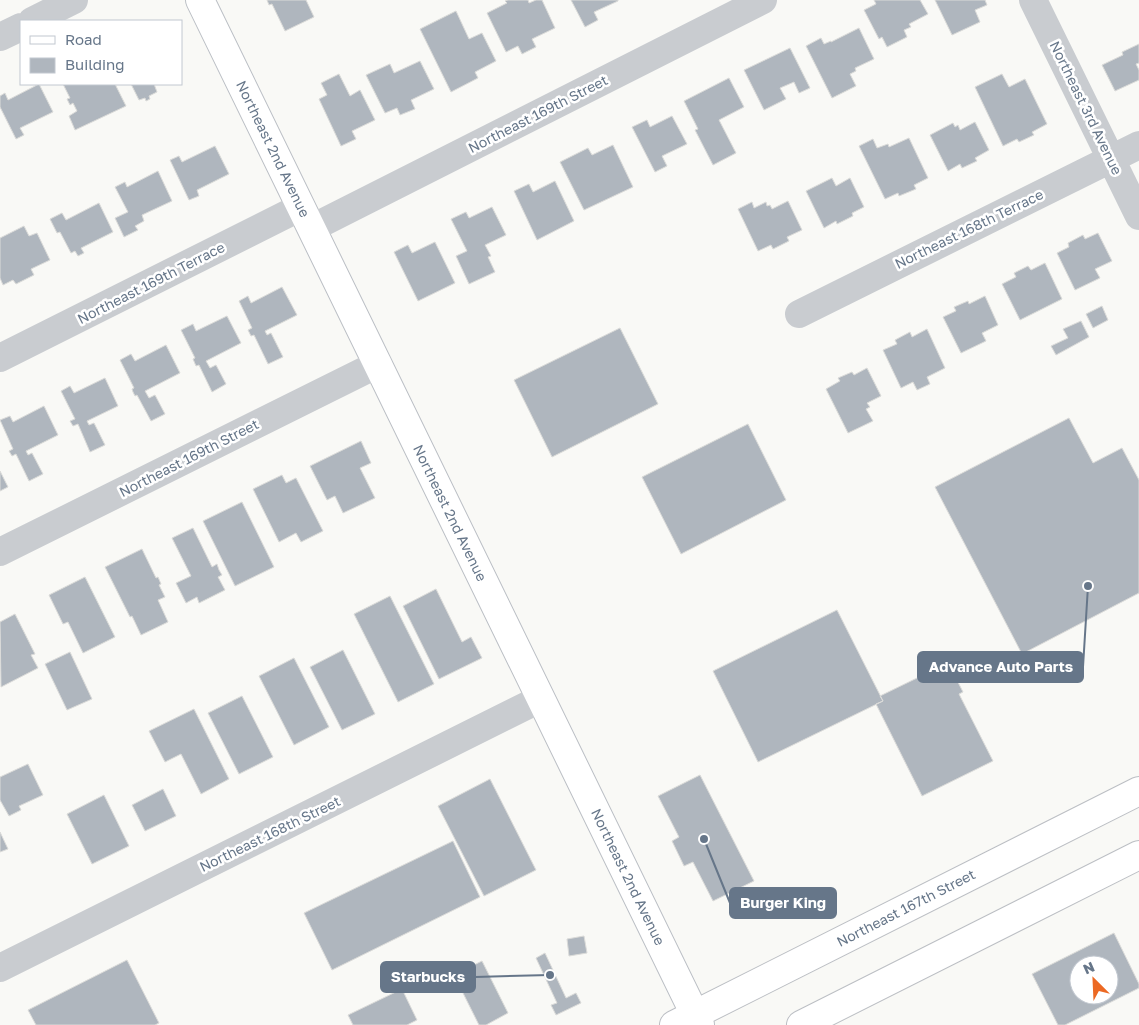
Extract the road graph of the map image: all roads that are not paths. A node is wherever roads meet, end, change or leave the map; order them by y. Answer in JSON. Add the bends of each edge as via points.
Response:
{"nodes":[{"id":1,"x":74,"y":0,"type":"edge"},
{"id":2,"x":200,"y":0,"type":"edge"},
{"id":3,"x":763,"y":0,"type":"edge"},
{"id":4,"x":1033,"y":0,"type":"edge"},
{"id":5,"x":34,"y":20,"type":"edge"},
{"id":6,"x":20,"y":27,"type":"edge"},
{"id":7,"x":0,"y":37,"type":"edge"},
{"id":8,"x":1139,"y":144,"type":"edge"},
{"id":9,"x":1111,"y":159,"type":"junction"},
{"id":10,"x":1139,"y":216,"type":"edge"},
{"id":11,"x":306,"y":218,"type":"junction"},
{"id":12,"x":799,"y":314,"type":"dead end"},
{"id":13,"x":0,"y":358,"type":"edge"},
{"id":14,"x":378,"y":364,"type":"junction"},
{"id":15,"x":0,"y":552,"type":"edge"},
{"id":16,"x":540,"y":699,"type":"junction"},
{"id":17,"x":1139,"y":791,"type":"edge"},
{"id":18,"x":1139,"y":855,"type":"edge"},
{"id":19,"x":0,"y":968,"type":"edge"},
{"id":20,"x":690,"y":1021,"type":"edge"},
{"id":21,"x":801,"y":1025,"type":"edge"}],
"edges":[{"from":1,"to":5,"type":"street"},
{"from":2,"to":11,"type":"street","name":"Northeast 2nd Avenue"},
{"from":3,"to":11,"type":"street","name":"Northeast 169th Street"},
{"from":4,"to":9,"type":"street","name":"Northeast 3rd Avenue"},
{"from":6,"to":7,"type":"street"},
{"from":8,"to":9,"type":"street","name":"Northeast 168th Terrace"},
{"from":9,"to":10,"type":"street","name":"Northeast 3rd Avenue"},
{"from":9,"to":12,"type":"street","name":"Northeast 168th Terrace"},
{"from":11,"to":13,"type":"street","name":"Northeast 169th Terrace"},
{"from":11,"to":14,"type":"street","name":"Northeast 2nd Avenue"},
{"from":14,"to":15,"type":"street","name":"Northeast 169th Street"},
{"from":14,"to":16,"type":"street","name":"Northeast 2nd Avenue"},
{"from":16,"to":19,"type":"street","name":"Northeast 168th Street"},
{"from":16,"to":20,"type":"street","name":"Northeast 2nd Avenue"},
{"from":17,"to":20,"type":"street","name":"Northeast 167th Street"},
{"from":18,"to":21,"type":"street"}]}
